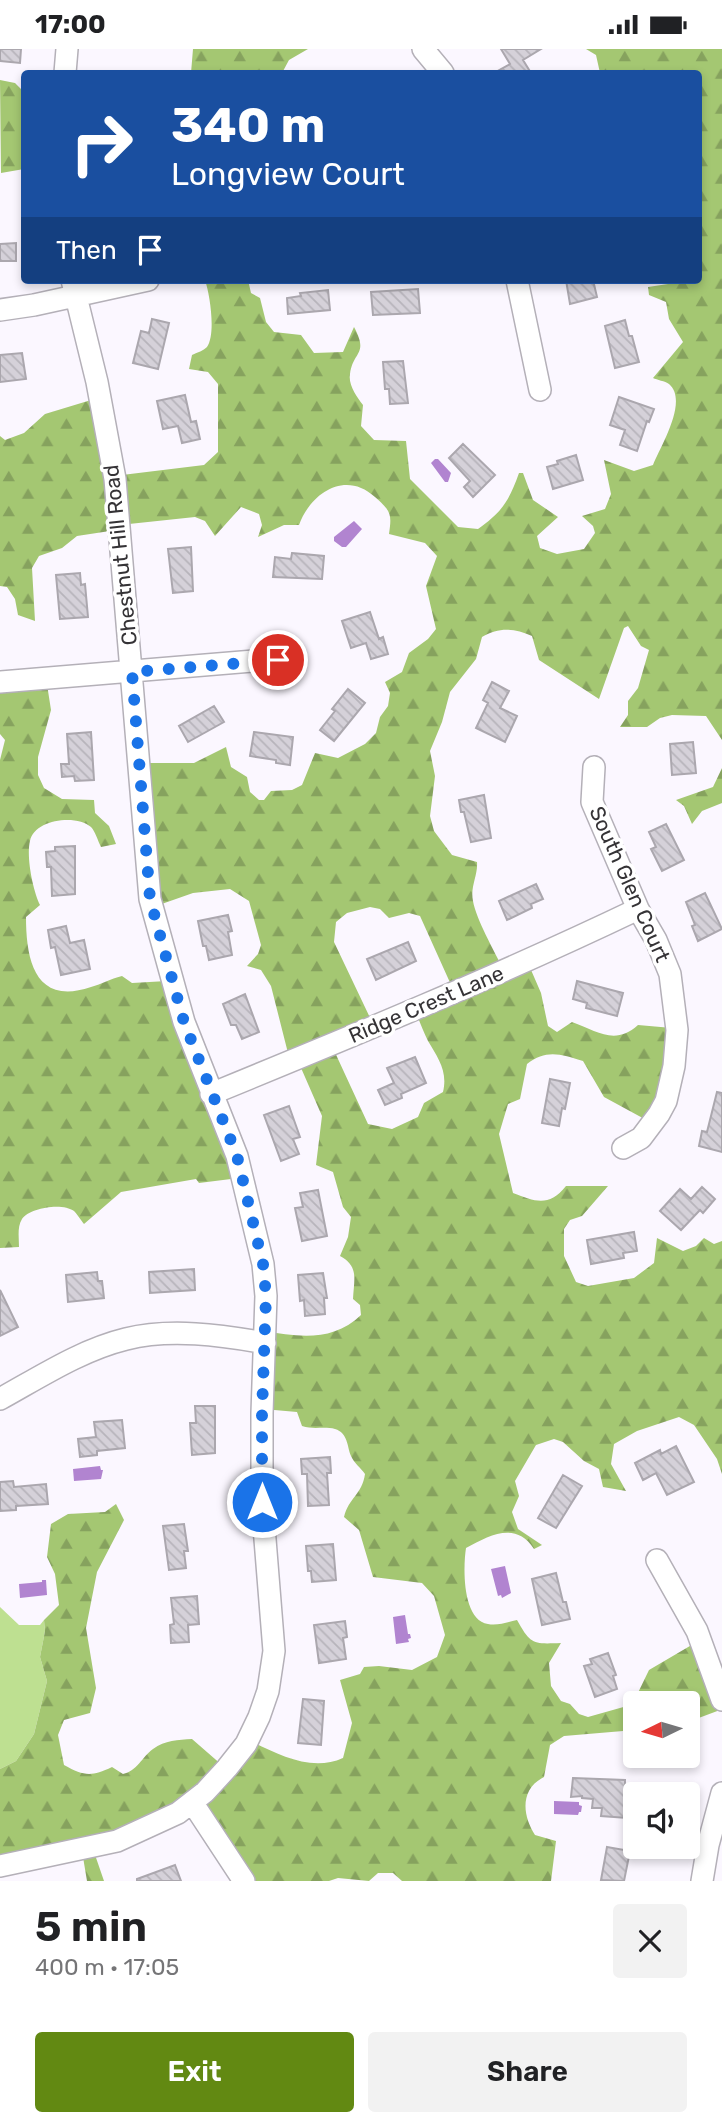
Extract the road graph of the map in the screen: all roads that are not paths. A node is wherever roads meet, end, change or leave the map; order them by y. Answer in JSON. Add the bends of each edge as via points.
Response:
{"nodes":[{"id":1,"x":67,"y":49,"type":"edge"},
{"id":2,"x":423,"y":49,"type":"edge"},
{"id":3,"x":65,"y":70,"type":"edge"},
{"id":4,"x":440,"y":70,"type":"edge"},
{"id":5,"x":110,"y":284,"type":"edge"},
{"id":6,"x":518,"y":284,"type":"edge"},
{"id":7,"x":73,"y":288,"type":"edge"},
{"id":8,"x":0,"y":310,"type":"edge"},
{"id":9,"x":540,"y":390,"type":"dead end"},
{"id":10,"x":278,"y":660,"type":"dead end"},
{"id":11,"x":132,"y":672,"type":"junction"},
{"id":12,"x":0,"y":683,"type":"edge"},
{"id":13,"x":594,"y":767,"type":"dead end"},
{"id":14,"x":638,"y":909,"type":"junction"},
{"id":15,"x":211,"y":1094,"type":"junction"},
{"id":16,"x":623,"y":1148,"type":"dead end"},
{"id":17,"x":265,"y":1343,"type":"junction"},
{"id":18,"x":0,"y":1399,"type":"edge"},
{"id":19,"x":657,"y":1560,"type":"dead end"},
{"id":20,"x":722,"y":1700,"type":"edge"},
{"id":21,"x":722,"y":1793,"type":"edge"},
{"id":22,"x":191,"y":1802,"type":"junction"},
{"id":23,"x":0,"y":1866,"type":"edge"},
{"id":24,"x":244,"y":1881,"type":"edge"},
{"id":25,"x":702,"y":1881,"type":"edge"}],
"edges":[{"from":1,"to":3,"type":"street"},
{"from":2,"to":4,"type":"street"},
{"from":5,"to":7,"type":"street"},
{"from":6,"to":9,"type":"street"},
{"from":7,"to":8,"type":"street","via":[[34,305]]},
{"from":7,"to":11,"type":"street","name":"Chestnut Hill Road","via":[[115,478]]},
{"from":10,"to":11,"type":"street"},
{"from":11,"to":12,"type":"street"},
{"from":11,"to":15,"type":"street","name":"Chestnut Hill Road","via":[[150,899],[184,1022]]},
{"from":13,"to":14,"type":"street","name":"South Glen Court","via":[[592,802]]},
{"from":14,"to":15,"type":"street","name":"Ridge Crest Lane","via":[[555,949]]},
{"from":14,"to":16,"type":"street","name":"South Glen Court","via":[[670,974],[676,1048],[671,1084],[659,1114],[641,1138]]},
{"from":15,"to":17,"type":"street","name":"Chestnut Hill Road","via":[[237,1156],[260,1250],[266,1296]]},
{"from":17,"to":18,"type":"street","via":[[179,1333],[136,1337],[78,1356]]},
{"from":17,"to":22,"type":"street","name":"Chestnut Hill Road","via":[[262,1502],[273,1666],[246,1744],[228,1769]]},
{"from":19,"to":20,"type":"street","via":[[697,1630]]},
{"from":21,"to":25,"type":"street"},
{"from":22,"to":23,"type":"street","name":"Chestnut Hill Road","via":[[117,1841]]},
{"from":22,"to":24,"type":"street"}]}
